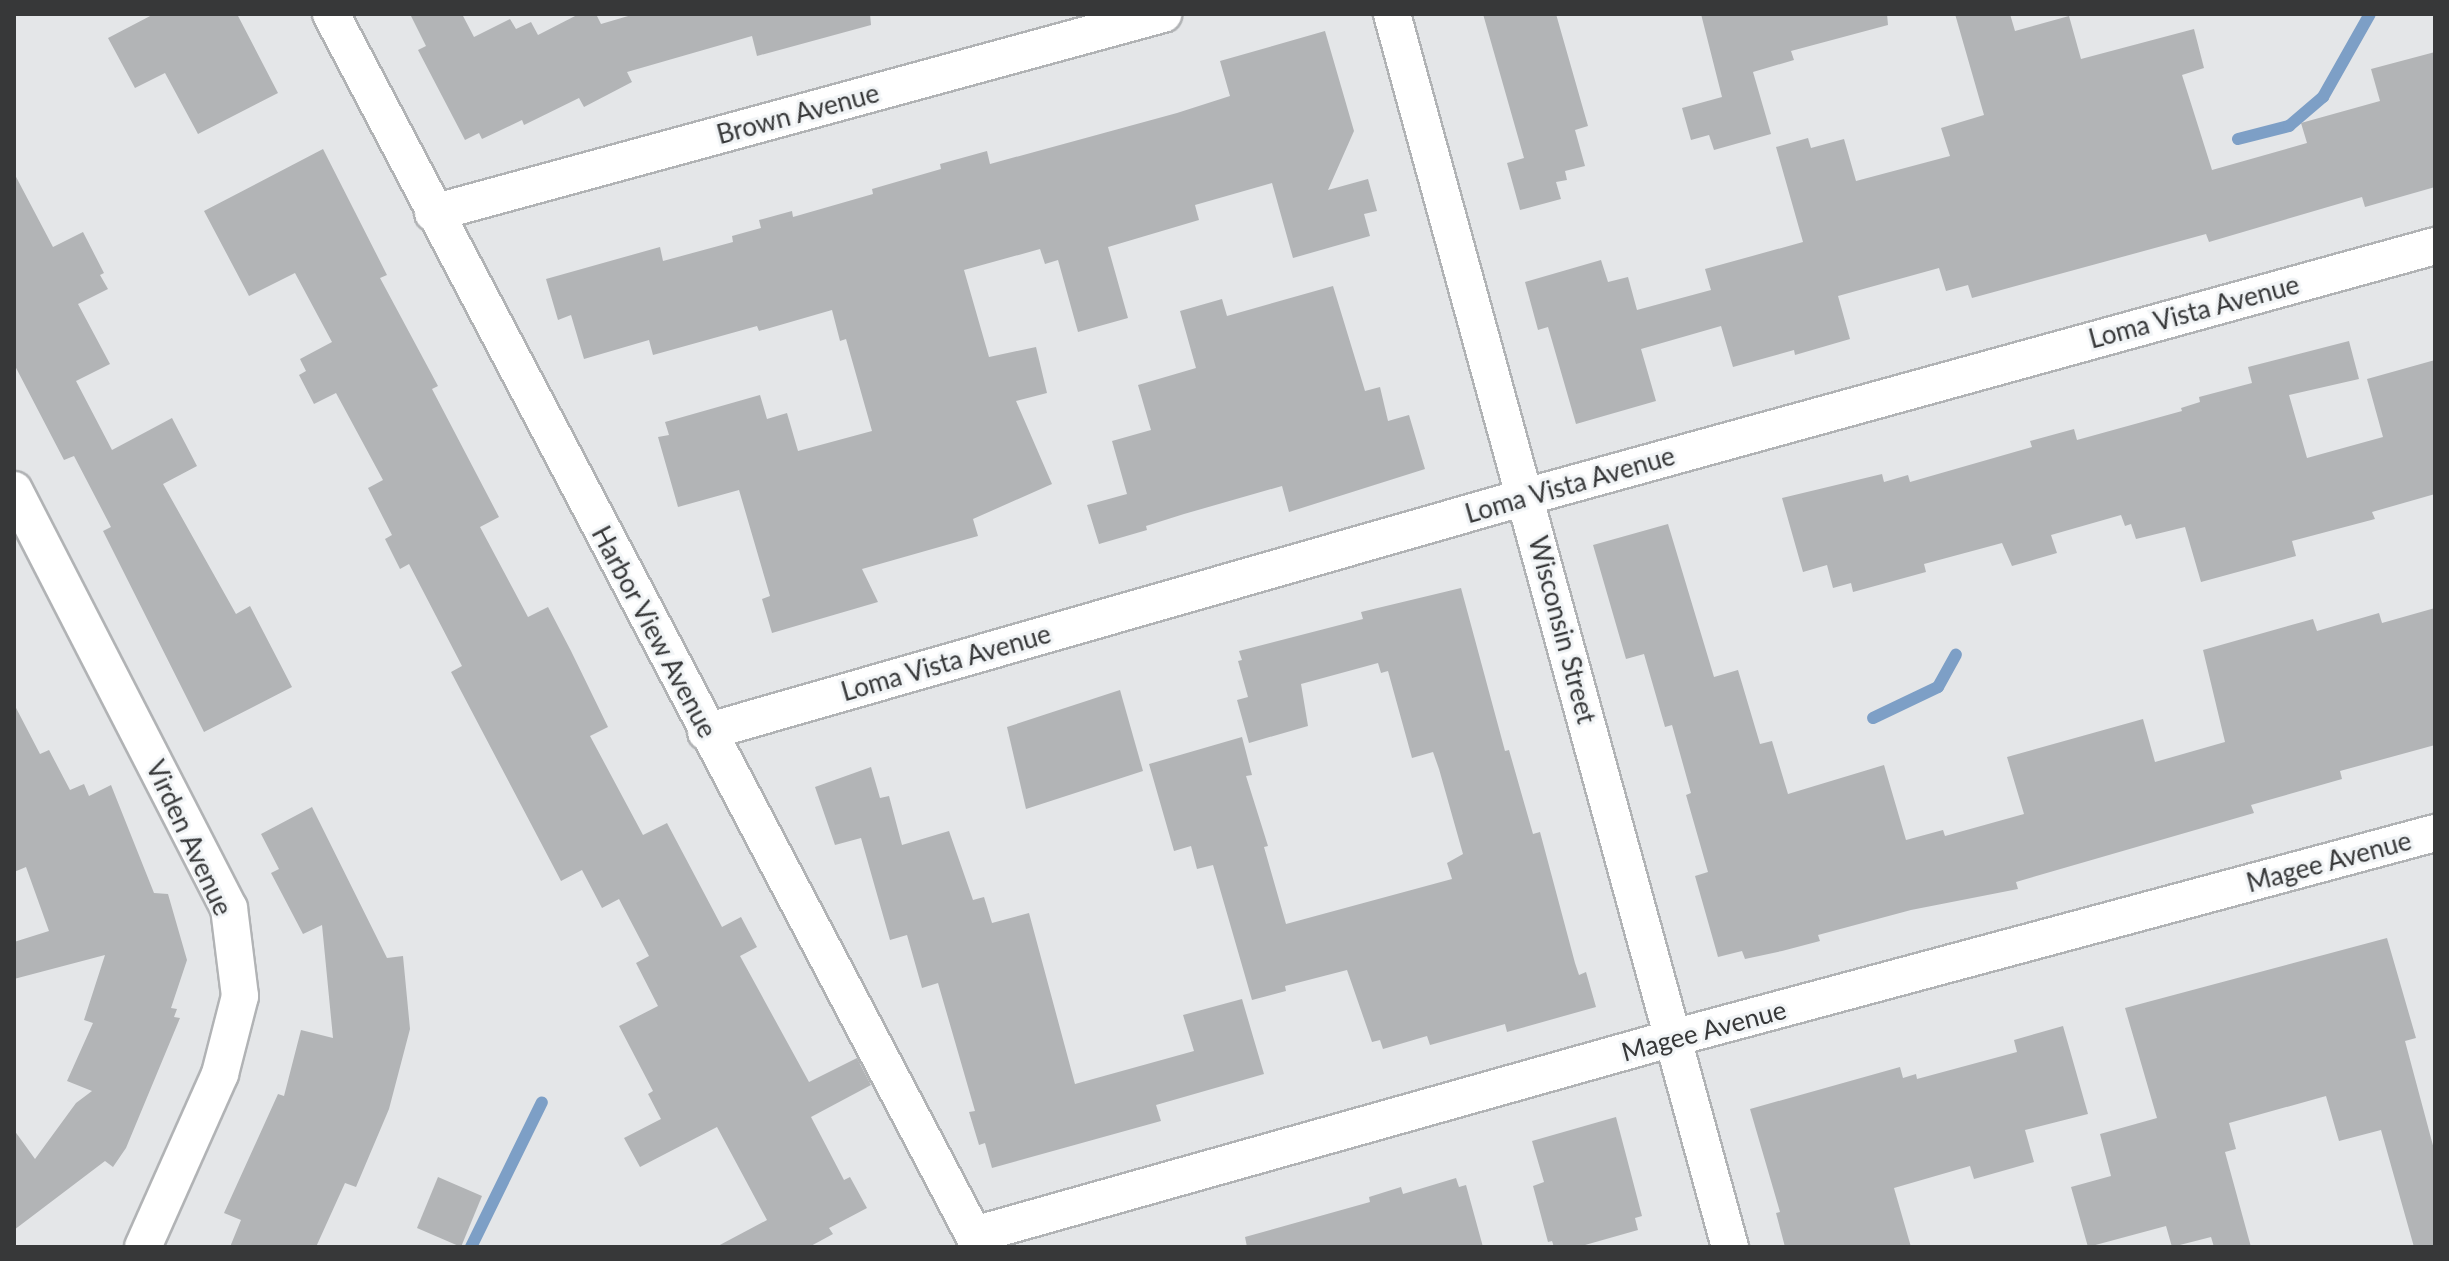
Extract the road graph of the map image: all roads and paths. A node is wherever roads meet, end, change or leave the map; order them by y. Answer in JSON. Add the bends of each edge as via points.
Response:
{"nodes":[{"id":1,"x":331,"y":14,"type":"edge"},
{"id":2,"x":1163,"y":14,"type":"edge"},
{"id":3,"x":1392,"y":14,"type":"edge"},
{"id":4,"x":433,"y":213,"type":"junction"},
{"id":5,"x":2435,"y":246,"type":"edge"},
{"id":6,"x":14,"y":490,"type":"edge"},
{"id":7,"x":1525,"y":497,"type":"junction"},
{"id":8,"x":706,"y":732,"type":"junction"},
{"id":9,"x":2435,"y":833,"type":"edge"},
{"id":10,"x":1673,"y":1038,"type":"junction"},
{"id":11,"x":977,"y":1241,"type":"edge"},
{"id":12,"x":143,"y":1247,"type":"edge"},
{"id":13,"x":1730,"y":1247,"type":"edge"}],
"edges":[{"from":1,"to":4,"type":"street","name":"Harbor View Avenue"},
{"from":2,"to":4,"type":"street","name":"Brown Avenue"},
{"from":3,"to":7,"type":"street","name":"Wisconsin Street"},
{"from":4,"to":8,"type":"street","name":"Harbor View Avenue"},
{"from":5,"to":7,"type":"street","name":"Loma Vista Avenue"},
{"from":6,"to":12,"type":"street","name":"Virden Avenue","via":[[229,908],[240,996],[220,1074]]},
{"from":7,"to":8,"type":"street","name":"Loma Vista Avenue"},
{"from":7,"to":10,"type":"street","name":"Wisconsin Street"},
{"from":8,"to":11,"type":"street","name":"Harbor View Avenue"},
{"from":9,"to":10,"type":"street","name":"Magee Avenue"},
{"from":10,"to":11,"type":"street","name":"Magee Avenue"},
{"from":10,"to":13,"type":"street","name":"Wisconsin Street"}]}
